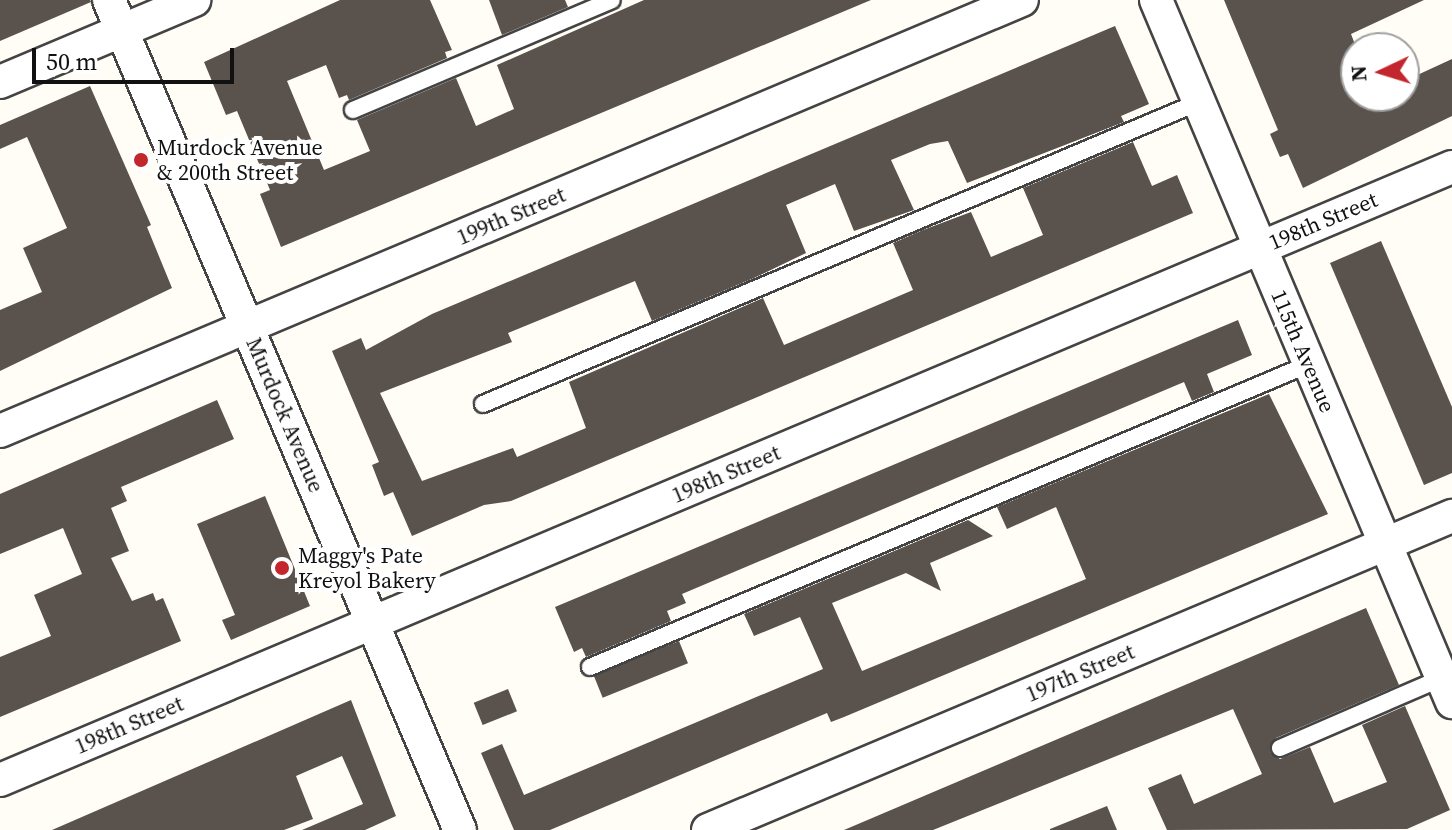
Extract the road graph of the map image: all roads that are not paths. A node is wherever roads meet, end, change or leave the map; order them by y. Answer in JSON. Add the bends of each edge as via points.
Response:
{"nodes":[{"id":1,"x":109,"y":0,"type":"edge"},
{"id":2,"x":194,"y":0,"type":"edge"},
{"id":3,"x":612,"y":0,"type":"edge"},
{"id":4,"x":1022,"y":0,"type":"edge"},
{"id":5,"x":1156,"y":0,"type":"edge"},
{"id":6,"x":122,"y":30,"type":"junction"},
{"id":7,"x":0,"y":82,"type":"edge"},
{"id":8,"x":1199,"y":102,"type":"junction"},
{"id":9,"x":353,"y":110,"type":"dead end"},
{"id":10,"x":1452,"y":167,"type":"edge"},
{"id":11,"x":1260,"y":248,"type":"junction"},
{"id":12,"x":248,"y":327,"type":"junction"},
{"id":13,"x":1309,"y":364,"type":"junction"},
{"id":14,"x":483,"y":404,"type":"dead end"},
{"id":15,"x":0,"y":431,"type":"edge"},
{"id":16,"x":1452,"y":516,"type":"edge"},
{"id":17,"x":1385,"y":544,"type":"junction"},
{"id":18,"x":374,"y":622,"type":"junction"},
{"id":19,"x":590,"y":667,"type":"dead end"},
{"id":20,"x":1447,"y":690,"type":"edge"},
{"id":21,"x":1280,"y":748,"type":"dead end"},
{"id":22,"x":0,"y":780,"type":"edge"},
{"id":23,"x":460,"y":830,"type":"edge"},
{"id":24,"x":708,"y":830,"type":"edge"}],
"edges":[{"from":1,"to":6,"type":"street","name":"Murdock Avenue"},
{"from":2,"to":6,"type":"street"},
{"from":3,"to":9,"type":"lane"},
{"from":4,"to":12,"type":"street","name":"199th Street"},
{"from":5,"to":8,"type":"street","name":"115th Avenue"},
{"from":6,"to":7,"type":"street"},
{"from":6,"to":12,"type":"street","name":"Murdock Avenue"},
{"from":8,"to":11,"type":"street","name":"115th Avenue"},
{"from":8,"to":14,"type":"lane"},
{"from":10,"to":11,"type":"street","name":"198th Street"},
{"from":11,"to":13,"type":"street","name":"115th Avenue"},
{"from":11,"to":18,"type":"street","name":"198th Street"},
{"from":12,"to":15,"type":"street","name":"199th Street"},
{"from":12,"to":18,"type":"street","name":"Murdock Avenue"},
{"from":13,"to":17,"type":"street","name":"115th Avenue"},
{"from":13,"to":19,"type":"lane"},
{"from":16,"to":17,"type":"street","name":"197th Street"},
{"from":17,"to":20,"type":"street","name":"115th Avenue"},
{"from":17,"to":24,"type":"street","name":"197th Street"},
{"from":18,"to":22,"type":"street","name":"198th Street"},
{"from":18,"to":23,"type":"street","name":"Murdock Avenue"},
{"from":20,"to":21,"type":"lane"}]}
